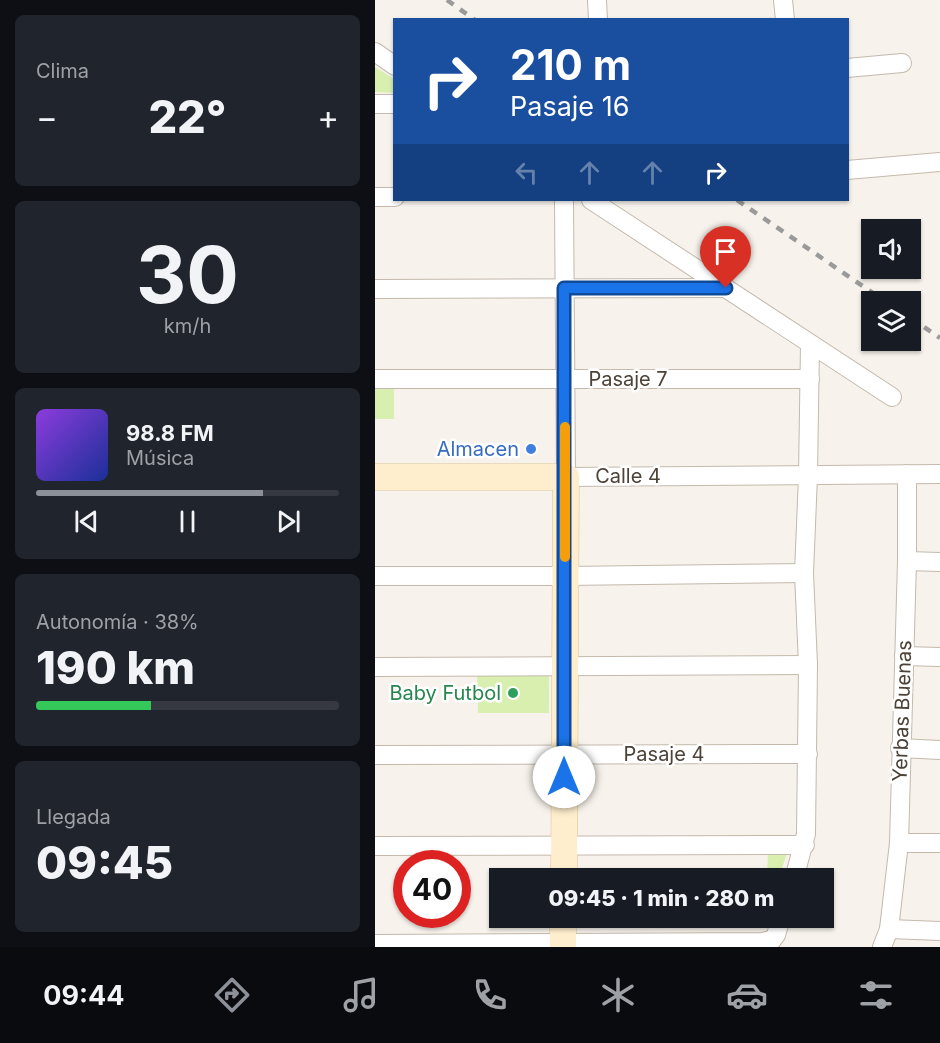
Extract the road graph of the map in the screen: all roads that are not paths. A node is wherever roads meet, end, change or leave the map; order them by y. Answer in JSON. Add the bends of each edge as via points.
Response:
{"nodes":[{"id":1,"x":597,"y":0,"type":"edge"},
{"id":2,"x":783,"y":0,"type":"edge"},
{"id":3,"x":598,"y":18,"type":"edge"},
{"id":4,"x":785,"y":18,"type":"edge"},
{"id":5,"x":375,"y":52,"type":"edge"},
{"id":6,"x":902,"y":63,"type":"dead end"},
{"id":7,"x":393,"y":65,"type":"edge"},
{"id":8,"x":849,"y":68,"type":"edge"},
{"id":9,"x":375,"y":104,"type":"edge"},
{"id":10,"x":393,"y":104,"type":"edge"},
{"id":11,"x":940,"y":162,"type":"edge"},
{"id":12,"x":849,"y":170,"type":"edge"},
{"id":13,"x":375,"y":197,"type":"edge"},
{"id":14,"x":393,"y":197,"type":"edge"},
{"id":15,"x":564,"y":201,"type":"edge"},
{"id":16,"x":593,"y":201,"type":"edge"},
{"id":17,"x":564,"y":288,"type":"junction"},
{"id":18,"x":726,"y":288,"type":"junction"},
{"id":19,"x":375,"y":289,"type":"edge"},
{"id":20,"x":810,"y":344,"type":"junction"},
{"id":21,"x":375,"y":379,"type":"edge"},
{"id":22,"x":565,"y":379,"type":"junction"},
{"id":23,"x":810,"y":379,"type":"junction"},
{"id":24,"x":892,"y":396,"type":"dead end"},
{"id":25,"x":907,"y":474,"type":"junction"},
{"id":26,"x":940,"y":474,"type":"edge"},
{"id":27,"x":808,"y":476,"type":"junction"},
{"id":28,"x":375,"y":477,"type":"edge"},
{"id":29,"x":565,"y":477,"type":"junction"},
{"id":30,"x":907,"y":561,"type":"junction"},
{"id":31,"x":940,"y":562,"type":"edge"},
{"id":32,"x":804,"y":573,"type":"junction"},
{"id":33,"x":375,"y":576,"type":"edge"},
{"id":34,"x":565,"y":576,"type":"junction"},
{"id":35,"x":904,"y":656,"type":"junction"},
{"id":36,"x":940,"y":657,"type":"edge"},
{"id":37,"x":565,"y":665,"type":"junction"},
{"id":38,"x":808,"y":665,"type":"junction"},
{"id":39,"x":375,"y":667,"type":"edge"},
{"id":40,"x":900,"y":748,"type":"junction"},
{"id":41,"x":940,"y":750,"type":"edge"},
{"id":42,"x":564,"y":754,"type":"junction"},
{"id":43,"x":808,"y":754,"type":"junction"},
{"id":44,"x":375,"y":755,"type":"edge"},
{"id":45,"x":899,"y":843,"type":"junction"},
{"id":46,"x":940,"y":843,"type":"edge"},
{"id":47,"x":564,"y":845,"type":"junction"},
{"id":48,"x":805,"y":845,"type":"junction"},
{"id":49,"x":375,"y":846,"type":"edge"},
{"id":50,"x":564,"y":868,"type":"edge"},
{"id":51,"x":798,"y":868,"type":"edge"},
{"id":52,"x":778,"y":928,"type":"edge"},
{"id":53,"x":889,"y":929,"type":"junction"},
{"id":54,"x":940,"y":931,"type":"edge"},
{"id":55,"x":563,"y":936,"type":"edge"},
{"id":56,"x":772,"y":943,"type":"edge"},
{"id":57,"x":375,"y":944,"type":"edge"},
{"id":58,"x":882,"y":947,"type":"edge"}],
"edges":[{"from":1,"to":3,"type":"street"},
{"from":2,"to":4,"type":"street"},
{"from":5,"to":7,"type":"street"},
{"from":6,"to":8,"type":"street"},
{"from":9,"to":10,"type":"street"},
{"from":11,"to":12,"type":"street"},
{"from":13,"to":14,"type":"street"},
{"from":15,"to":17,"type":"street"},
{"from":16,"to":18,"type":"street"},
{"from":17,"to":18,"type":"street"},
{"from":17,"to":19,"type":"street"},
{"from":17,"to":22,"type":"street"},
{"from":18,"to":20,"type":"street"},
{"from":20,"to":23,"type":"street"},
{"from":20,"to":24,"type":"street"},
{"from":21,"to":22,"type":"street","name":"Pasaje 7"},
{"from":22,"to":23,"type":"street","name":"Pasaje 7"},
{"from":22,"to":29,"type":"street"},
{"from":23,"to":27,"type":"street"},
{"from":25,"to":26,"type":"street","name":"Calle 4"},
{"from":25,"to":27,"type":"street","name":"Calle 4"},
{"from":25,"to":30,"type":"street","name":"Yerbas Buenas"},
{"from":27,"to":29,"type":"street","name":"Calle 4"},
{"from":27,"to":32,"type":"street"},
{"from":28,"to":29,"type":"street","name":"Calle 4"},
{"from":29,"to":34,"type":"street"},
{"from":30,"to":31,"type":"street"},
{"from":30,"to":35,"type":"street","name":"Yerbas Buenas"},
{"from":32,"to":34,"type":"street"},
{"from":32,"to":38,"type":"street"},
{"from":33,"to":34,"type":"street"},
{"from":34,"to":37,"type":"street"},
{"from":35,"to":36,"type":"street"},
{"from":35,"to":40,"type":"street","name":"Yerbas Buenas"},
{"from":37,"to":38,"type":"street"},
{"from":37,"to":39,"type":"street"},
{"from":37,"to":42,"type":"street"},
{"from":38,"to":43,"type":"street"},
{"from":40,"to":41,"type":"street"},
{"from":40,"to":45,"type":"street","name":"Yerbas Buenas"},
{"from":42,"to":43,"type":"street","name":"Pasaje 4"},
{"from":42,"to":44,"type":"street","name":"Pasaje 4"},
{"from":42,"to":47,"type":"street"},
{"from":43,"to":48,"type":"street"},
{"from":45,"to":46,"type":"street"},
{"from":45,"to":53,"type":"street","name":"Yerbas Buenas"},
{"from":47,"to":48,"type":"street"},
{"from":47,"to":49,"type":"street"},
{"from":47,"to":50,"type":"street"},
{"from":48,"to":51,"type":"street"},
{"from":52,"to":56,"type":"street"},
{"from":53,"to":54,"type":"street"},
{"from":53,"to":58,"type":"street","name":"Yerbas Buenas"},
{"from":55,"to":56,"type":"street"},
{"from":55,"to":57,"type":"street"}]}
